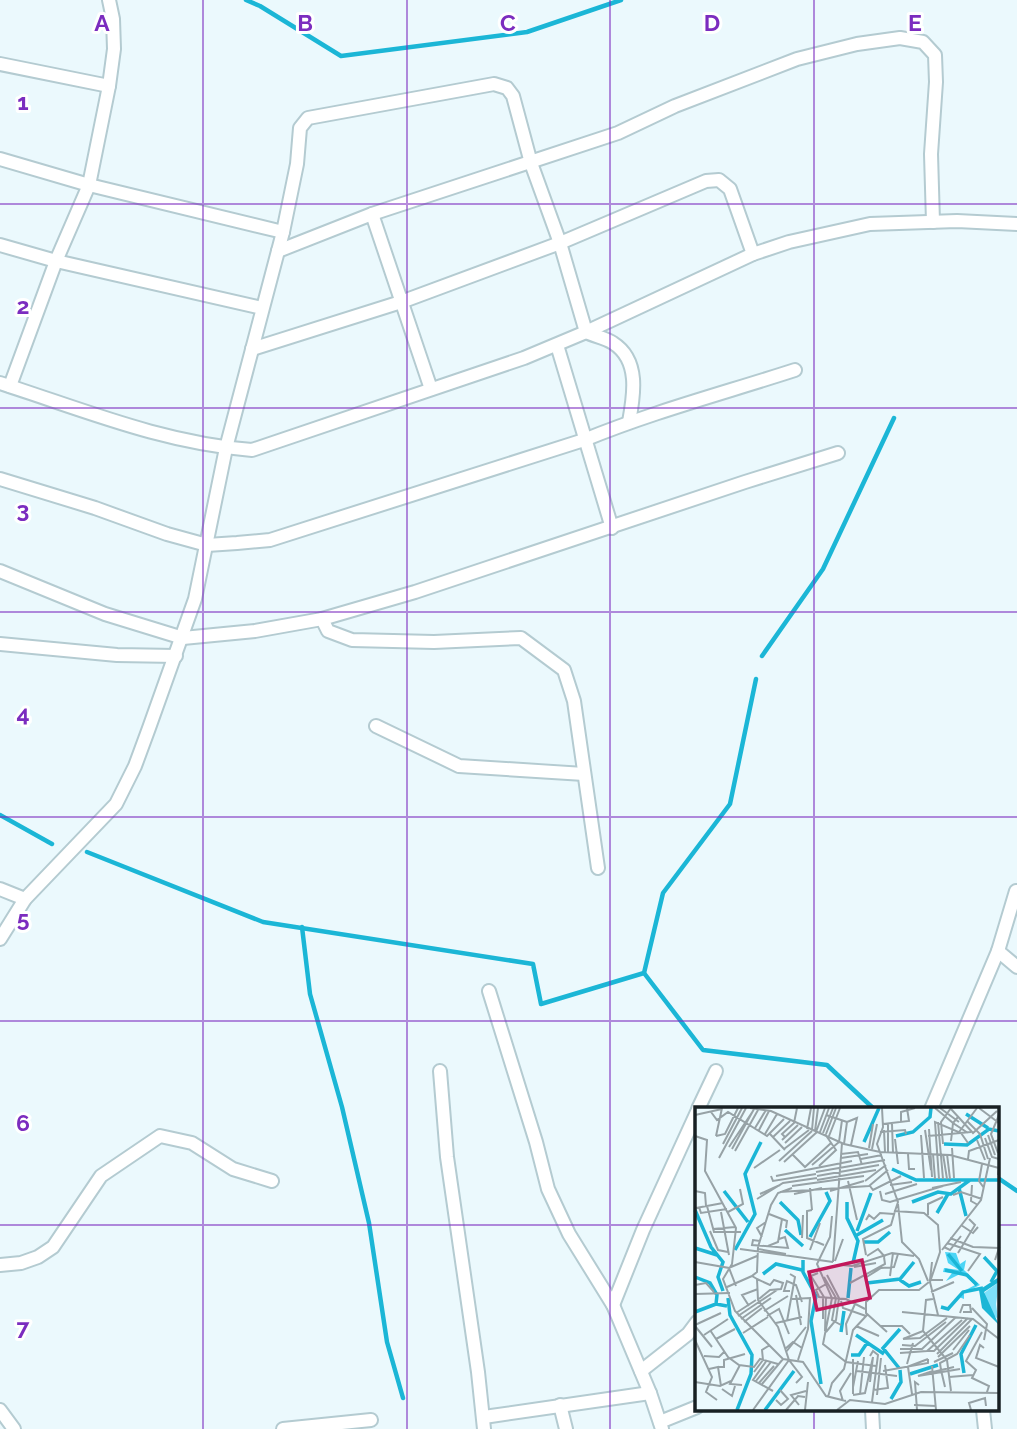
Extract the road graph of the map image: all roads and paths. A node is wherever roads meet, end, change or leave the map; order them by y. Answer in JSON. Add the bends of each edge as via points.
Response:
{"nodes":[{"id":1,"x":109,"y":0,"type":"edge"},
{"id":2,"x":0,"y":64,"type":"edge"},
{"id":3,"x":109,"y":86,"type":"junction"},
{"id":4,"x":0,"y":159,"type":"edge"},
{"id":5,"x":531,"y":163,"type":"junction"},
{"id":6,"x":89,"y":185,"type":"junction"},
{"id":7,"x":372,"y":214,"type":"junction"},
{"id":8,"x":933,"y":222,"type":"junction"},
{"id":9,"x":1017,"y":224,"type":"edge"},
{"id":10,"x":284,"y":232,"type":"junction"},
{"id":11,"x":560,"y":243,"type":"junction"},
{"id":12,"x":0,"y":245,"type":"edge"},
{"id":13,"x":278,"y":251,"type":"junction"},
{"id":14,"x":752,"y":254,"type":"junction"},
{"id":15,"x":56,"y":261,"type":"junction"},
{"id":16,"x":401,"y":302,"type":"junction"},
{"id":17,"x":262,"y":308,"type":"junction"},
{"id":18,"x":586,"y":332,"type":"junction"},
{"id":19,"x":556,"y":345,"type":"junction"},
{"id":20,"x":252,"y":349,"type":"junction"},
{"id":21,"x":794,"y":370,"type":"dead end"},
{"id":22,"x":5,"y":384,"type":"edge"},
{"id":23,"x":430,"y":388,"type":"junction"},
{"id":24,"x":629,"y":422,"type":"junction"},
{"id":25,"x":583,"y":440,"type":"junction"},
{"id":26,"x":226,"y":448,"type":"junction"},
{"id":27,"x":838,"y":453,"type":"dead end"},
{"id":28,"x":0,"y":479,"type":"edge"},
{"id":29,"x":612,"y":528,"type":"junction"},
{"id":30,"x":207,"y":545,"type":"junction"},
{"id":31,"x":0,"y":571,"type":"edge"},
{"id":32,"x":322,"y":619,"type":"junction"},
{"id":33,"x":183,"y":638,"type":"junction"},
{"id":34,"x":0,"y":644,"type":"edge"},
{"id":35,"x":176,"y":656,"type":"junction"},
{"id":36,"x":376,"y":726,"type":"dead end"},
{"id":37,"x":583,"y":774,"type":"junction"},
{"id":38,"x":598,"y":868,"type":"dead end"},
{"id":39,"x":0,"y":889,"type":"edge"},
{"id":40,"x":1016,"y":891,"type":"edge"},
{"id":41,"x":25,"y":899,"type":"junction"},
{"id":42,"x":0,"y":939,"type":"edge"},
{"id":43,"x":998,"y":951,"type":"junction"},
{"id":44,"x":1017,"y":967,"type":"edge"},
{"id":45,"x":489,"y":991,"type":"dead end"},
{"id":46,"x":716,"y":1070,"type":"dead end"},
{"id":47,"x":440,"y":1071,"type":"dead end"},
{"id":48,"x":700,"y":1107,"type":"edge"},
{"id":49,"x":932,"y":1107,"type":"edge"},
{"id":50,"x":695,"y":1117,"type":"edge"},
{"id":51,"x":272,"y":1181,"type":"dead end"},
{"id":52,"x":0,"y":1265,"type":"edge"},
{"id":53,"x":613,"y":1305,"type":"junction"},
{"id":54,"x":695,"y":1325,"type":"edge"},
{"id":55,"x":641,"y":1371,"type":"junction"},
{"id":56,"x":650,"y":1393,"type":"junction"},
{"id":57,"x":560,"y":1405,"type":"junction"},
{"id":58,"x":695,"y":1408,"type":"edge"},
{"id":59,"x":0,"y":1410,"type":"edge"},
{"id":60,"x":371,"y":1420,"type":"dead end"},
{"id":61,"x":484,"y":1423,"type":"edge"},
{"id":62,"x":661,"y":1426,"type":"edge"},
{"id":63,"x":14,"y":1429,"type":"edge"},
{"id":64,"x":283,"y":1429,"type":"edge"},
{"id":65,"x":566,"y":1429,"type":"edge"}],
"edges":[{"from":1,"to":3,"type":"street","via":[[114,49]]},
{"from":2,"to":3,"type":"street"},
{"from":3,"to":6,"type":"street"},
{"from":4,"to":6,"type":"street"},
{"from":5,"to":7,"type":"street"},
{"from":5,"to":8,"type":"street","via":[[618,133],[797,59],[900,38],[923,42],[935,55]]},
{"from":5,"to":10,"type":"street","via":[[513,96],[507,88],[494,84],[308,118],[300,128]]},
{"from":5,"to":11,"type":"street"},
{"from":6,"to":10,"type":"street"},
{"from":6,"to":15,"type":"street"},
{"from":7,"to":13,"type":"street"},
{"from":7,"to":16,"type":"street"},
{"from":8,"to":9,"type":"street"},
{"from":8,"to":14,"type":"street","via":[[870,224]]},
{"from":10,"to":13,"type":"street"},
{"from":11,"to":14,"type":"street","via":[[706,181],[719,180],[730,189]]},
{"from":11,"to":16,"type":"street"},
{"from":11,"to":18,"type":"street"},
{"from":12,"to":15,"type":"street"},
{"from":13,"to":17,"type":"street"},
{"from":14,"to":18,"type":"street"},
{"from":15,"to":17,"type":"street"},
{"from":15,"to":22,"type":"street"},
{"from":16,"to":20,"type":"street"},
{"from":16,"to":23,"type":"street"},
{"from":17,"to":20,"type":"street"},
{"from":18,"to":19,"type":"street"},
{"from":18,"to":24,"type":"street","via":[[613,343],[631,367]]},
{"from":19,"to":23,"type":"street"},
{"from":19,"to":25,"type":"street"},
{"from":20,"to":26,"type":"street"},
{"from":21,"to":24,"type":"street"},
{"from":22,"to":26,"type":"street","via":[[147,432]]},
{"from":23,"to":26,"type":"street","via":[[251,450]]},
{"from":24,"to":25,"type":"street"},
{"from":25,"to":29,"type":"street"},
{"from":25,"to":30,"type":"street","via":[[270,541]]},
{"from":26,"to":30,"type":"street"},
{"from":27,"to":29,"type":"street"},
{"from":28,"to":30,"type":"street"},
{"from":29,"to":32,"type":"street"},
{"from":30,"to":33,"type":"street"},
{"from":31,"to":33,"type":"street","via":[[105,614]]},
{"from":32,"to":33,"type":"street"},
{"from":32,"to":37,"type":"street","via":[[328,631],[352,640],[521,638],[564,670],[574,701]]},
{"from":33,"to":35,"type":"street"},
{"from":34,"to":35,"type":"street"},
{"from":35,"to":41,"type":"street","via":[[116,804]]},
{"from":36,"to":37,"type":"street","via":[[459,766]]},
{"from":37,"to":38,"type":"street"},
{"from":39,"to":41,"type":"street"},
{"from":40,"to":43,"type":"street"},
{"from":41,"to":42,"type":"street"},
{"from":43,"to":44,"type":"street"},
{"from":43,"to":49,"type":"street"},
{"from":45,"to":53,"type":"street","via":[[548,1189],[569,1234]]},
{"from":46,"to":48,"type":"street"},
{"from":47,"to":61,"type":"street"},
{"from":50,"to":53,"type":"street"},
{"from":51,"to":52,"type":"street","via":[[233,1169],[192,1143],[160,1136],[101,1175],[53,1247],[21,1263]]},
{"from":53,"to":55,"type":"street"},
{"from":54,"to":55,"type":"street"},
{"from":55,"to":56,"type":"street"},
{"from":56,"to":57,"type":"street"},
{"from":56,"to":62,"type":"street"},
{"from":57,"to":61,"type":"street"},
{"from":57,"to":65,"type":"street"},
{"from":58,"to":62,"type":"street"},
{"from":59,"to":63,"type":"street"},
{"from":60,"to":64,"type":"street"}]}
